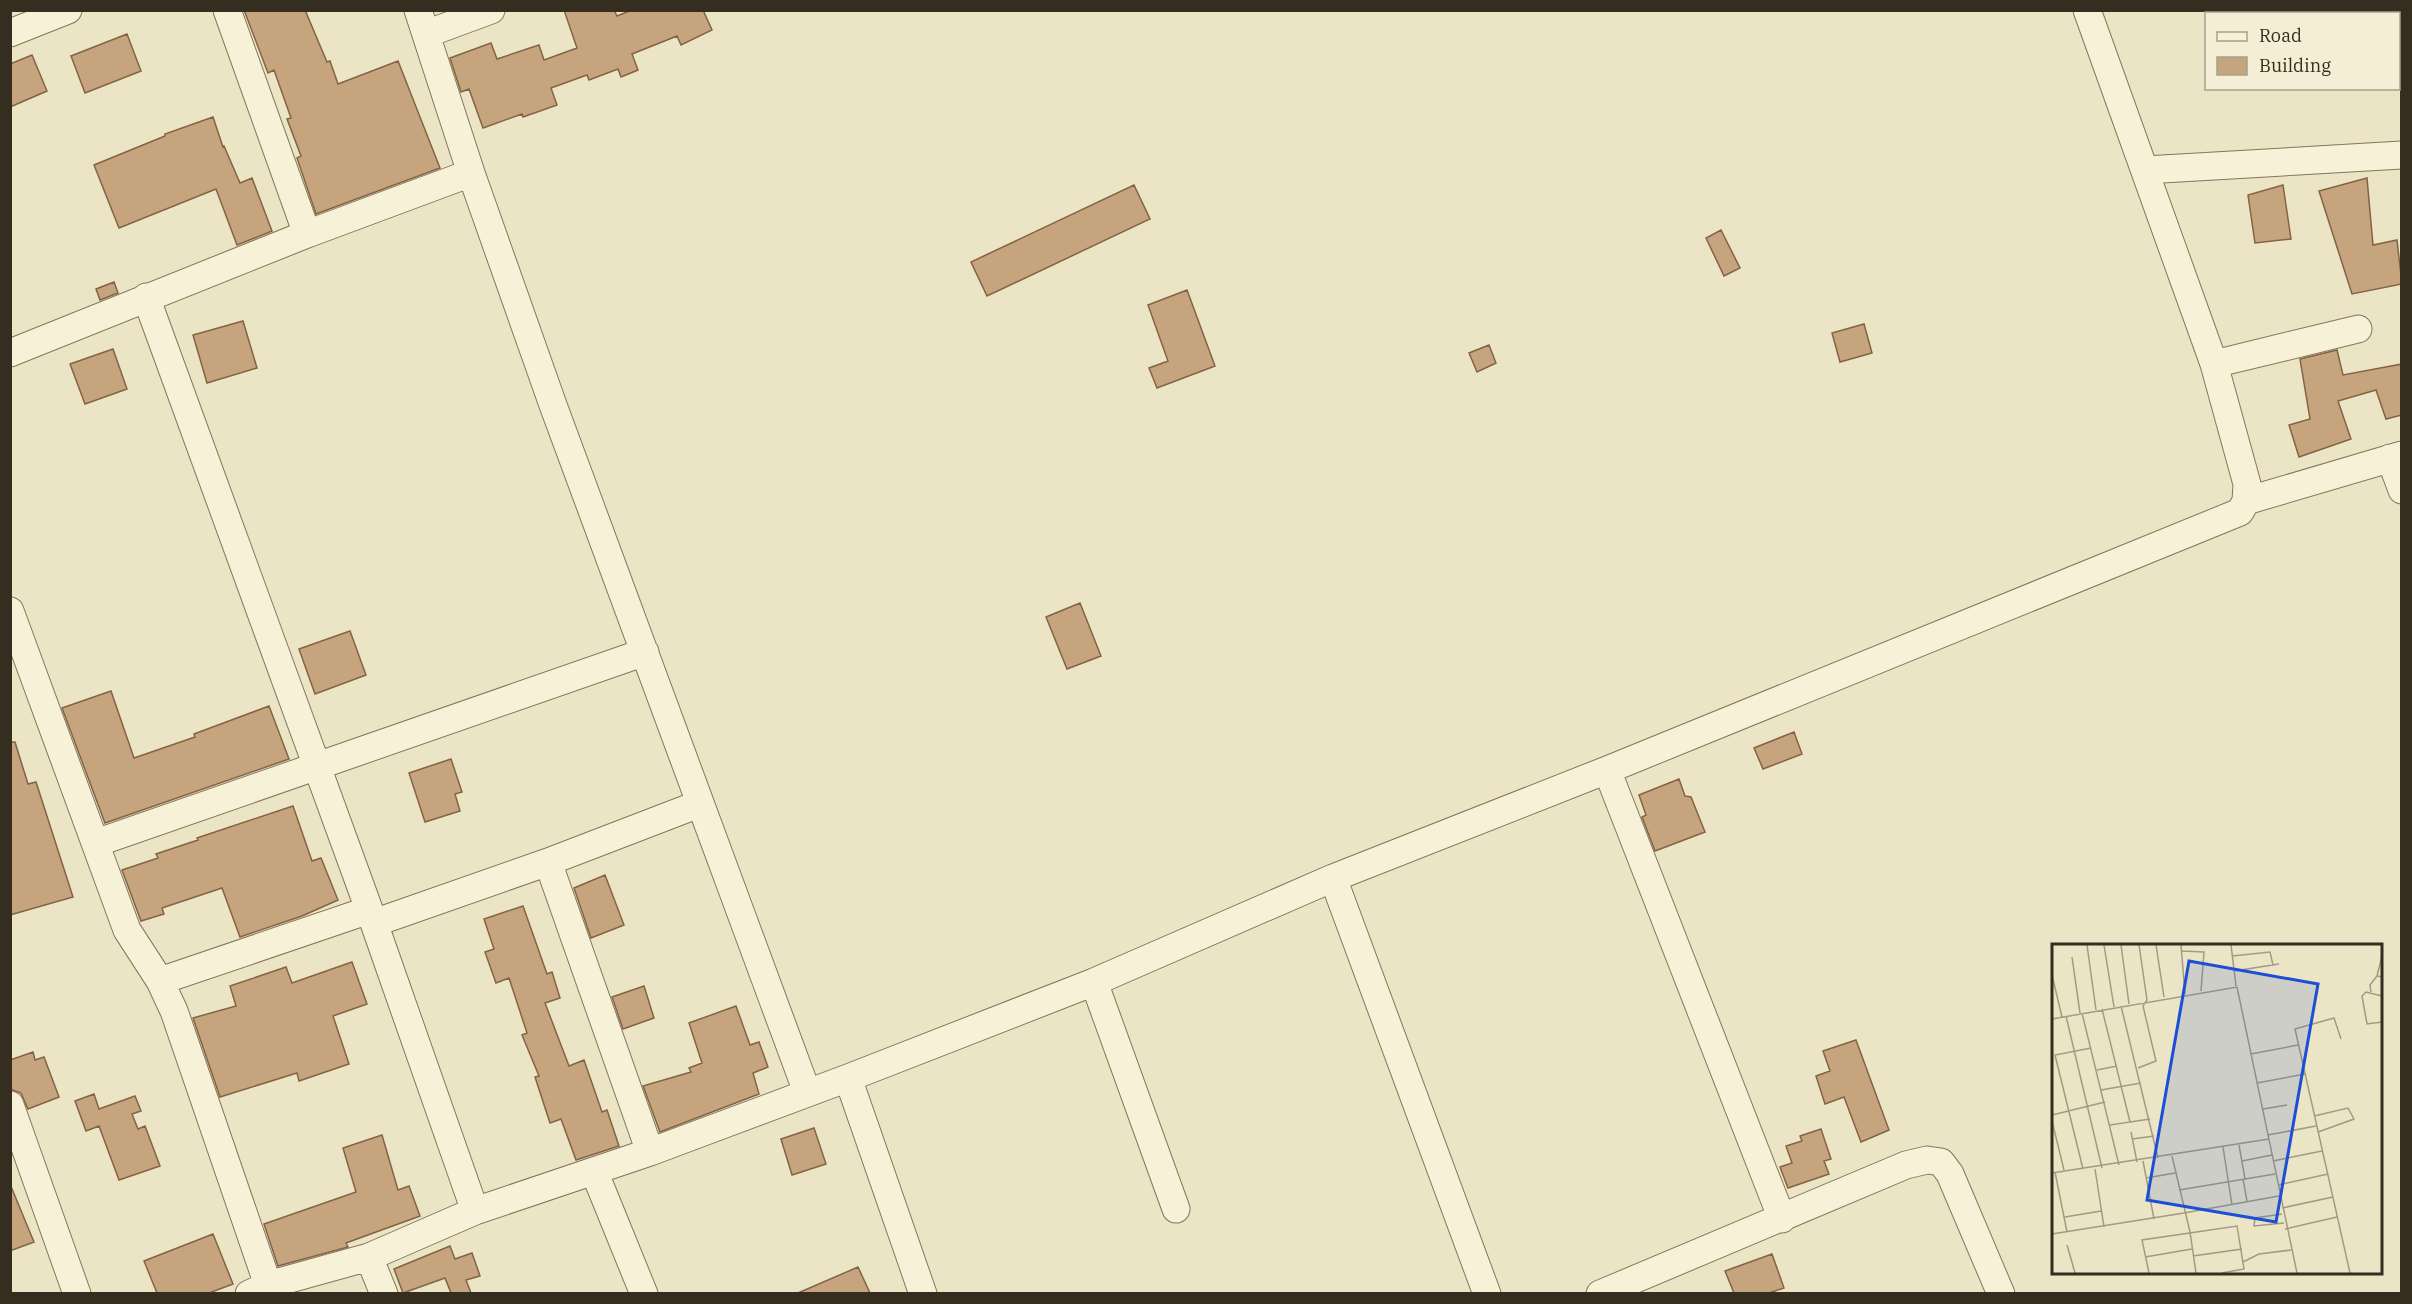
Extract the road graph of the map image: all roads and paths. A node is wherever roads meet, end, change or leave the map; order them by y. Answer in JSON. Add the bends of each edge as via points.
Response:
{"nodes":[{"id":1,"x":68,"y":10,"type":"edge"},
{"id":2,"x":227,"y":10,"type":"edge"},
{"id":3,"x":491,"y":10,"type":"edge"},
{"id":4,"x":2094,"y":12,"type":"edge"},
{"id":5,"x":422,"y":22,"type":"edge"},
{"id":6,"x":10,"y":33,"type":"edge"},
{"id":7,"x":2402,"y":155,"type":"edge"},
{"id":8,"x":2145,"y":170,"type":"junction"},
{"id":9,"x":471,"y":173,"type":"junction"},
{"id":10,"x":307,"y":234,"type":"junction"},
{"id":11,"x":146,"y":297,"type":"junction"},
{"id":12,"x":2358,"y":329,"type":"dead end"},
{"id":13,"x":10,"y":353,"type":"edge"},
{"id":14,"x":2214,"y":364,"type":"junction"},
{"id":15,"x":2396,"y":457,"type":"edge"},
{"id":16,"x":2402,"y":490,"type":"edge"},
{"id":17,"x":2246,"y":501,"type":"junction"},
{"id":18,"x":10,"y":611,"type":"edge"},
{"id":19,"x":645,"y":652,"type":"junction"},
{"id":20,"x":317,"y":767,"type":"junction"},
{"id":21,"x":1607,"y":770,"type":"junction"},
{"id":22,"x":699,"y":804,"type":"junction"},
{"id":23,"x":96,"y":843,"type":"junction"},
{"id":24,"x":548,"y":862,"type":"junction"},
{"id":25,"x":1333,"y":878,"type":"junction"},
{"id":26,"x":371,"y":916,"type":"junction"},
{"id":27,"x":160,"y":981,"type":"junction"},
{"id":28,"x":1094,"y":982,"type":"junction"},
{"id":29,"x":848,"y":1078,"type":"junction"},
{"id":30,"x":807,"y":1092,"type":"junction"},
{"id":31,"x":10,"y":1105,"type":"edge"},
{"id":32,"x":650,"y":1152,"type":"junction"},
{"id":33,"x":594,"y":1171,"type":"junction"},
{"id":34,"x":1176,"y":1209,"type":"dead end"},
{"id":35,"x":475,"y":1212,"type":"junction"},
{"id":36,"x":1782,"y":1219,"type":"junction"},
{"id":37,"x":369,"y":1257,"type":"junction"},
{"id":38,"x":258,"y":1289,"type":"edge"},
{"id":39,"x":77,"y":1293,"type":"edge"},
{"id":40,"x":384,"y":1293,"type":"edge"},
{"id":41,"x":644,"y":1293,"type":"edge"},
{"id":42,"x":923,"y":1293,"type":"edge"},
{"id":43,"x":1487,"y":1293,"type":"edge"},
{"id":44,"x":1600,"y":1293,"type":"edge"},
{"id":45,"x":2001,"y":1293,"type":"edge"}],
"edges":[{"from":1,"to":6,"type":"street"},
{"from":2,"to":10,"type":"street"},
{"from":3,"to":5,"type":"street"},
{"from":4,"to":8,"type":"street"},
{"from":5,"to":9,"type":"street"},
{"from":7,"to":8,"type":"street"},
{"from":8,"to":14,"type":"street"},
{"from":9,"to":10,"type":"street"},
{"from":9,"to":19,"type":"street"},
{"from":10,"to":11,"type":"street"},
{"from":11,"to":13,"type":"street"},
{"from":11,"to":20,"type":"street"},
{"from":12,"to":14,"type":"street"},
{"from":14,"to":17,"type":"street","via":[[2247,484]]},
{"from":15,"to":16,"type":"street"},
{"from":15,"to":17,"type":"street"},
{"from":17,"to":21,"type":"street","via":[[2240,512]]},
{"from":18,"to":23,"type":"street"},
{"from":19,"to":20,"type":"street"},
{"from":19,"to":22,"type":"street"},
{"from":20,"to":23,"type":"street"},
{"from":20,"to":26,"type":"street"},
{"from":21,"to":25,"type":"street"},
{"from":21,"to":36,"type":"street"},
{"from":22,"to":24,"type":"street"},
{"from":22,"to":30,"type":"street"},
{"from":23,"to":27,"type":"street","via":[[127,930]]},
{"from":24,"to":26,"type":"street"},
{"from":24,"to":32,"type":"street"},
{"from":25,"to":28,"type":"street"},
{"from":25,"to":43,"type":"street"},
{"from":26,"to":27,"type":"street"},
{"from":26,"to":35,"type":"street"},
{"from":27,"to":38,"type":"street","via":[[174,1011]]},
{"from":28,"to":29,"type":"street"},
{"from":28,"to":34,"type":"street"},
{"from":29,"to":30,"type":"street"},
{"from":29,"to":42,"type":"street"},
{"from":30,"to":32,"type":"street"},
{"from":31,"to":39,"type":"street"},
{"from":32,"to":33,"type":"street"},
{"from":33,"to":35,"type":"street"},
{"from":33,"to":41,"type":"street"},
{"from":35,"to":37,"type":"street"},
{"from":36,"to":44,"type":"street"},
{"from":36,"to":45,"type":"street","via":[[1906,1165],[1927,1160],[1941,1162],[1950,1173]]},
{"from":37,"to":38,"type":"street"},
{"from":37,"to":40,"type":"street"}]}
